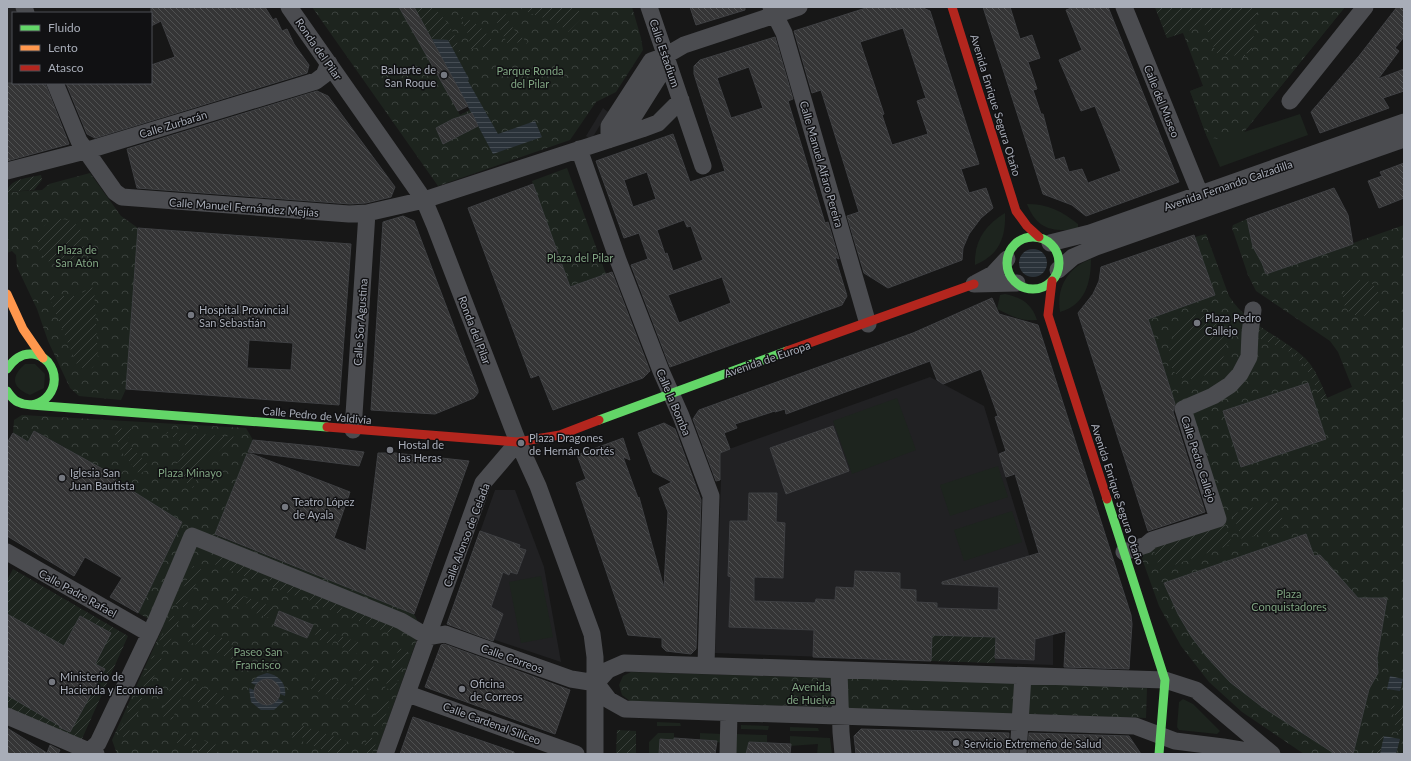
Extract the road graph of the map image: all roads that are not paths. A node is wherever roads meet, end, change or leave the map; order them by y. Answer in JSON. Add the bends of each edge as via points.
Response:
{"nodes":[{"id":1,"x":289,"y":7,"type":"edge"},
{"id":2,"x":650,"y":7,"type":"edge"},
{"id":3,"x":799,"y":7,"type":"edge"},
{"id":4,"x":952,"y":7,"type":"edge"},
{"id":5,"x":1124,"y":7,"type":"edge"},
{"id":6,"x":1365,"y":7,"type":"edge"},
{"id":7,"x":773,"y":11,"type":"edge"},
{"id":8,"x":665,"y":56,"type":"junction"},
{"id":9,"x":329,"y":63,"type":"junction"},
{"id":10,"x":55,"y":84,"type":"edge"},
{"id":11,"x":681,"y":100,"type":"junction"},
{"id":12,"x":1290,"y":100,"type":"dead end"},
{"id":13,"x":1404,"y":122,"type":"edge"},
{"id":14,"x":616,"y":138,"type":"junction"},
{"id":15,"x":1404,"y":139,"type":"edge"},
{"id":16,"x":580,"y":149,"type":"junction"},
{"id":17,"x":85,"y":151,"type":"junction"},
{"id":18,"x":704,"y":166,"type":"dead end"},
{"id":19,"x":7,"y":171,"type":"edge"},
{"id":20,"x":1200,"y":194,"type":"junction"},
{"id":21,"x":424,"y":200,"type":"junction"},
{"id":22,"x":367,"y":213,"type":"junction"},
{"id":23,"x":1045,"y":240,"type":"junction"},
{"id":24,"x":1007,"y":260,"type":"junction"},
{"id":25,"x":1055,"y":275,"type":"junction"},
{"id":26,"x":1017,"y":283,"type":"junction"},
{"id":27,"x":974,"y":284,"type":"junction"},
{"id":28,"x":7,"y":294,"type":"edge"},
{"id":29,"x":1253,"y":310,"type":"dead end"},
{"id":30,"x":868,"y":324,"type":"junction"},
{"id":31,"x":23,"y":329,"type":"junction"},
{"id":32,"x":43,"y":358,"type":"junction"},
{"id":33,"x":13,"y":360,"type":"junction"},
{"id":34,"x":7,"y":369,"type":"edge"},
{"id":35,"x":55,"y":376,"type":"junction"},
{"id":36,"x":7,"y":391,"type":"edge"},
{"id":37,"x":672,"y":392,"type":"junction"},
{"id":38,"x":27,"y":405,"type":"junction"},
{"id":39,"x":12,"y":410,"type":"dead end"},
{"id":40,"x":114,"y":410,"type":"junction"},
{"id":41,"x":353,"y":430,"type":"junction"},
{"id":42,"x":518,"y":442,"type":"junction"},
{"id":43,"x":7,"y":552,"type":"edge"},
{"id":44,"x":1124,"y":552,"type":"junction"},
{"id":45,"x":150,"y":634,"type":"junction"},
{"id":46,"x":428,"y":637,"type":"junction"},
{"id":47,"x":706,"y":665,"type":"junction"},
{"id":48,"x":839,"y":670,"type":"junction"},
{"id":49,"x":1023,"y":676,"type":"junction"},
{"id":50,"x":1165,"y":680,"type":"junction"},
{"id":51,"x":596,"y":683,"type":"junction"},
{"id":52,"x":408,"y":694,"type":"junction"},
{"id":53,"x":729,"y":712,"type":"junction"},
{"id":54,"x":7,"y":716,"type":"edge"},
{"id":55,"x":840,"y":716,"type":"junction"},
{"id":56,"x":1020,"y":722,"type":"junction"},
{"id":57,"x":1161,"y":736,"type":"junction"},
{"id":58,"x":90,"y":753,"type":"edge"},
{"id":59,"x":385,"y":754,"type":"edge"},
{"id":60,"x":576,"y":754,"type":"edge"},
{"id":61,"x":595,"y":754,"type":"edge"},
{"id":62,"x":728,"y":754,"type":"edge"},
{"id":63,"x":843,"y":754,"type":"edge"},
{"id":64,"x":1018,"y":754,"type":"edge"},
{"id":65,"x":1159,"y":754,"type":"edge"},
{"id":66,"x":1265,"y":754,"type":"edge"},
{"id":67,"x":1272,"y":754,"type":"edge"}],
"edges":[{"from":1,"to":9,"type":"street","name":"Ronda del Pilar"},
{"from":2,"to":8,"type":"street","name":"Calle Estadium"},
{"from":3,"to":7,"type":"street"},
{"from":4,"to":23,"type":"street","name":"Avenida Enrique Segura Otaño","via":[[1016,211],[1027,226]]},
{"from":5,"to":20,"type":"street","name":"Calle del Museo"},
{"from":6,"to":12,"type":"street"},
{"from":7,"to":8,"type":"street","via":[[684,44]]},
{"from":7,"to":30,"type":"street","name":"Calle Manuel Alfaro Pereira","via":[[784,33]]},
{"from":8,"to":11,"type":"street","name":"Calle Estadium"},
{"from":8,"to":14,"type":"street","via":[[663,70]]},
{"from":9,"to":17,"type":"street","name":"Calle Zurbarán","via":[[324,74],[316,81]]},
{"from":9,"to":21,"type":"street","name":"Ronda del Pilar"},
{"from":10,"to":17,"type":"street","name":"Calle Manuel Fernández Mejías"},
{"from":11,"to":14,"type":"street","via":[[658,123]]},
{"from":11,"to":18,"type":"street"},
{"from":13,"to":20,"type":"street","name":"Avenida Fernando Calzadilla"},
{"from":14,"to":16,"type":"street"},
{"from":15,"to":25,"type":"street","name":"Avenida Fernando Calzadilla","via":[[1096,247],[1073,257]]},
{"from":16,"to":21,"type":"street"},
{"from":16,"to":37,"type":"street","name":"Calle la Bomba","via":[[618,260],[661,371]]},
{"from":17,"to":19,"type":"street","name":"Calle Zurbarán"},
{"from":17,"to":22,"type":"street","name":"Calle Manuel Fernández Mejías","via":[[115,192],[127,199],[349,214]]},
{"from":20,"to":23,"type":"street","name":"Avenida Fernando Calzadilla","via":[[1090,233]]},
{"from":21,"to":22,"type":"street","name":"Calle Manuel Fernández Mejías"},
{"from":21,"to":42,"type":"street","name":"Ronda del Pilar"},
{"from":22,"to":41,"type":"street","name":"Calle Sor Agustina"},
{"from":23,"to":24,"type":"street","via":[[1028,237],[1018,241],[1011,248]]},
{"from":23,"to":25,"type":"street","via":[[1058,255]]},
{"from":24,"to":26,"type":"street","via":[[1009,273]]},
{"from":24,"to":27,"type":"street","via":[[993,274]]},
{"from":25,"to":26,"type":"street","via":[[1047,285],[1035,289],[1022,287]]},
{"from":25,"to":44,"type":"street","name":"Avenida Enrique Segura Otaño","via":[[1048,315]]},
{"from":26,"to":27,"type":"street","name":"Avenida de Europa"},
{"from":27,"to":30,"type":"street","name":"Avenida de Europa"},
{"from":28,"to":31,"type":"street"},
{"from":29,"to":44,"type":"street","name":"Calle Pedro Callejo","via":[[1249,357],[1240,374],[1230,385],[1213,396],[1183,408],[1218,519],[1152,540],[1146,545]]},
{"from":30,"to":37,"type":"street","name":"Avenida de Europa"},
{"from":31,"to":32,"type":"street"},
{"from":31,"to":33,"type":"street"},
{"from":32,"to":33,"type":"street","via":[[26,354]]},
{"from":32,"to":35,"type":"street","via":[[52,366]]},
{"from":33,"to":34,"type":"street"},
{"from":35,"to":38,"type":"street","via":[[55,384],[48,397]]},
{"from":35,"to":40,"type":"street","name":"Calle Pedro de Valdivia","via":[[66,396],[81,404]]},
{"from":36,"to":38,"type":"street","via":[[15,400]]},
{"from":37,"to":42,"type":"street","name":"Avenida de Europa","via":[[560,435]]},
{"from":37,"to":47,"type":"street","name":"Calle la Bomba","via":[[711,496]]},
{"from":38,"to":39,"type":"street"},
{"from":38,"to":40,"type":"street","name":"Calle Pedro de Valdivia"},
{"from":40,"to":41,"type":"street","name":"Calle Pedro de Valdivia"},
{"from":41,"to":42,"type":"street","name":"Calle Pedro de Valdivia"},
{"from":42,"to":46,"type":"street","name":"Calle Alonso de Celada","via":[[483,483]]},
{"from":42,"to":51,"type":"street","name":"Ronda del Pilar","via":[[538,486],[592,634],[595,646]]},
{"from":43,"to":45,"type":"street","name":"Calle Padre Rafael"},
{"from":44,"to":50,"type":"street","name":"Avenida Enrique Segura Otaño"},
{"from":45,"to":46,"type":"street","via":[[192,536],[401,621]]},
{"from":45,"to":58,"type":"street","via":[[98,743]]},
{"from":46,"to":51,"type":"street","name":"Calle Correos","via":[[445,634],[571,679]]},
{"from":46,"to":52,"type":"street"},
{"from":47,"to":48,"type":"street"},
{"from":47,"to":51,"type":"street","via":[[624,663],[608,670]]},
{"from":48,"to":49,"type":"street"},
{"from":48,"to":55,"type":"street"},
{"from":49,"to":50,"type":"street"},
{"from":49,"to":56,"type":"street"},
{"from":50,"to":57,"type":"street"},
{"from":50,"to":67,"type":"street","via":[[1196,690]]},
{"from":51,"to":53,"type":"street","via":[[609,700],[625,709]]},
{"from":51,"to":61,"type":"street","name":"Ronda del Pilar"},
{"from":52,"to":59,"type":"street"},
{"from":52,"to":60,"type":"street","name":"Calle Cardenal Silíceo"},
{"from":53,"to":55,"type":"street"},
{"from":53,"to":62,"type":"street"},
{"from":54,"to":58,"type":"street"},
{"from":55,"to":56,"type":"street"},
{"from":55,"to":63,"type":"street"},
{"from":56,"to":57,"type":"street","via":[[1135,726]]},
{"from":56,"to":64,"type":"street"},
{"from":57,"to":65,"type":"street"},
{"from":57,"to":66,"type":"street","via":[[1175,741]]}]}
